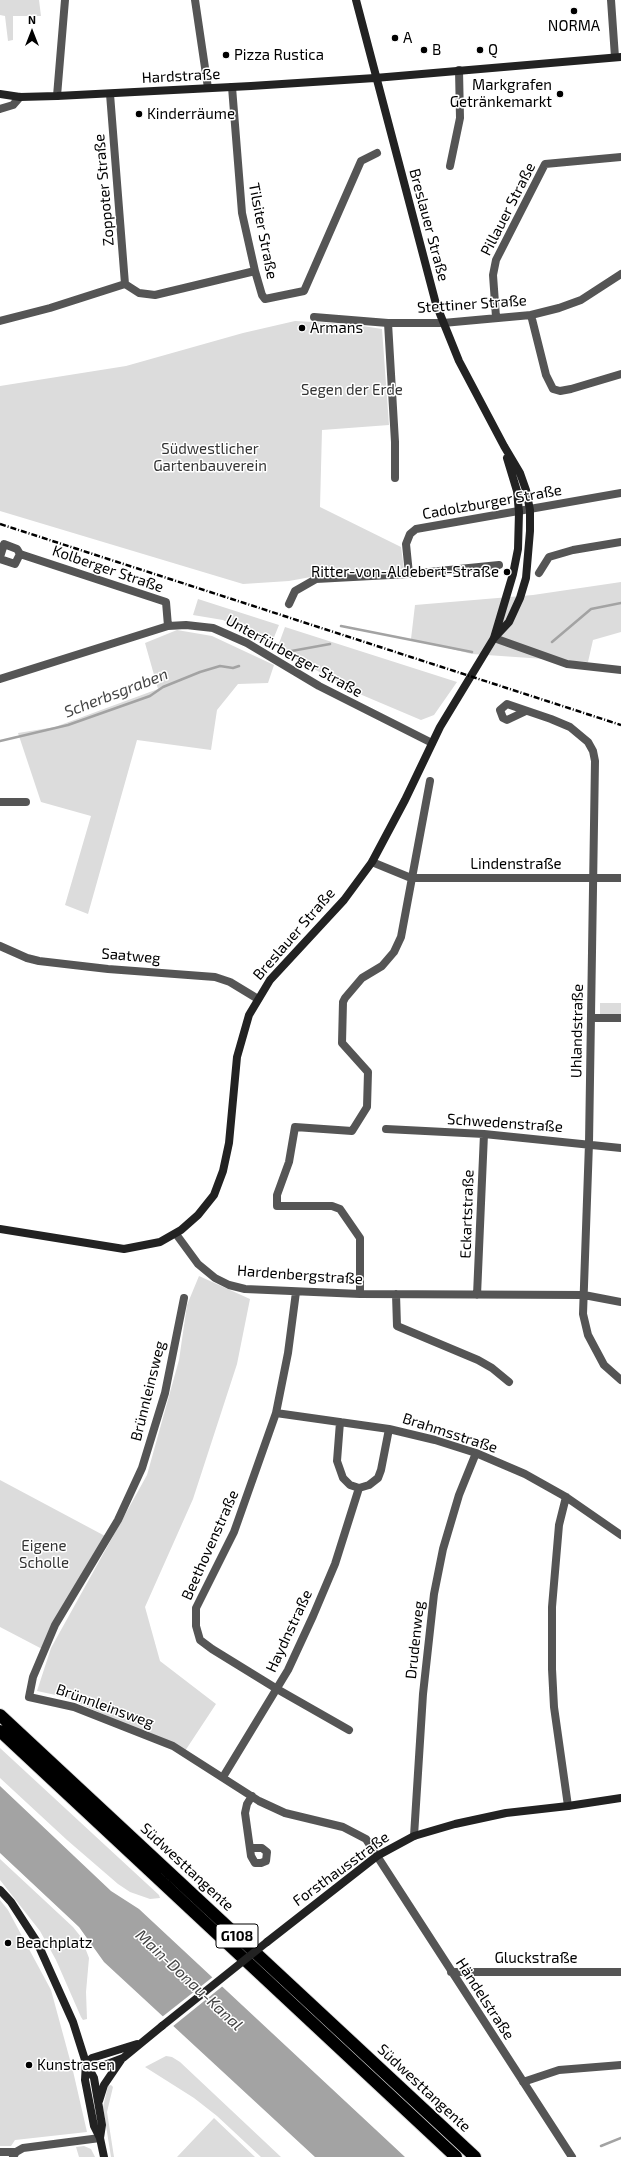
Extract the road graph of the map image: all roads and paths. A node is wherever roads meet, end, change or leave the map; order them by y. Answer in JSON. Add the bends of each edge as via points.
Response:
{"nodes":[{"id":1,"x":65,"y":0,"type":"edge"},
{"id":2,"x":195,"y":0,"type":"edge"},
{"id":3,"x":356,"y":0,"type":"edge"},
{"id":4,"x":611,"y":0,"type":"edge"},
{"id":5,"x":618,"y":57,"type":"edge"},
{"id":6,"x":459,"y":70,"type":"junction"},
{"id":7,"x":375,"y":78,"type":"junction"},
{"id":8,"x":232,"y":86,"type":"junction"},
{"id":9,"x":208,"y":88,"type":"junction"},
{"id":10,"x":0,"y":94,"type":"edge"},
{"id":11,"x":110,"y":94,"type":"junction"},
{"id":12,"x":57,"y":96,"type":"junction"},
{"id":13,"x":20,"y":97,"type":"junction"},
{"id":14,"x":0,"y":109,"type":"edge"},
{"id":15,"x":377,"y":153,"type":"dead end"},
{"id":16,"x":621,"y":157,"type":"edge"},
{"id":17,"x":450,"y":166,"type":"dead end"},
{"id":18,"x":255,"y":271,"type":"junction"},
{"id":19,"x":621,"y":274,"type":"edge"},
{"id":20,"x":125,"y":284,"type":"junction"},
{"id":21,"x":531,"y":315,"type":"junction"},
{"id":22,"x":314,"y":317,"type":"dead end"},
{"id":23,"x":496,"y":317,"type":"junction"},
{"id":24,"x":0,"y":320,"type":"edge"},
{"id":25,"x":388,"y":323,"type":"junction"},
{"id":26,"x":443,"y":323,"type":"junction"},
{"id":27,"x":621,"y":374,"type":"edge"},
{"id":28,"x":504,"y":446,"type":"junction"},
{"id":29,"x":395,"y":478,"type":"dead end"},
{"id":30,"x":621,"y":493,"type":"edge"},
{"id":31,"x":530,"y":510,"type":"junction"},
{"id":32,"x":519,"y":512,"type":"junction"},
{"id":33,"x":621,"y":542,"type":"edge"},
{"id":34,"x":20,"y":554,"type":"junction"},
{"id":35,"x":0,"y":558,"type":"edge"},
{"id":36,"x":499,"y":566,"type":"dead end"},
{"id":37,"x":539,"y":573,"type":"dead end"},
{"id":38,"x":409,"y":574,"type":"junction"},
{"id":39,"x":289,"y":604,"type":"dead end"},
{"id":40,"x":168,"y":626,"type":"junction"},
{"id":41,"x":494,"y":638,"type":"junction"},
{"id":42,"x":621,"y":670,"type":"edge"},
{"id":43,"x":0,"y":679,"type":"edge"},
{"id":44,"x":526,"y":711,"type":"dead end"},
{"id":45,"x":432,"y":743,"type":"junction"},
{"id":46,"x":430,"y":781,"type":"dead end"},
{"id":47,"x":0,"y":802,"type":"edge"},
{"id":48,"x":26,"y":802,"type":"dead end"},
{"id":49,"x":372,"y":862,"type":"junction"},
{"id":50,"x":411,"y":878,"type":"junction"},
{"id":51,"x":594,"y":878,"type":"junction"},
{"id":52,"x":621,"y":878,"type":"edge"},
{"id":53,"x":0,"y":946,"type":"edge"},
{"id":54,"x":258,"y":998,"type":"junction"},
{"id":55,"x":592,"y":1018,"type":"junction"},
{"id":56,"x":621,"y":1018,"type":"edge"},
{"id":57,"x":386,"y":1129,"type":"dead end"},
{"id":58,"x":484,"y":1134,"type":"junction"},
{"id":59,"x":589,"y":1144,"type":"junction"},
{"id":60,"x":621,"y":1148,"type":"edge"},
{"id":61,"x":2,"y":1229,"type":"edge"},
{"id":62,"x":176,"y":1234,"type":"junction"},
{"id":63,"x":296,"y":1292,"type":"junction"},
{"id":64,"x":360,"y":1294,"type":"junction"},
{"id":65,"x":396,"y":1294,"type":"junction"},
{"id":66,"x":478,"y":1295,"type":"junction"},
{"id":67,"x":584,"y":1295,"type":"junction"},
{"id":68,"x":184,"y":1298,"type":"dead end"},
{"id":69,"x":621,"y":1302,"type":"edge"},
{"id":70,"x":621,"y":1380,"type":"edge"},
{"id":71,"x":509,"y":1382,"type":"dead end"},
{"id":72,"x":276,"y":1413,"type":"junction"},
{"id":73,"x":340,"y":1422,"type":"junction"},
{"id":74,"x":389,"y":1429,"type":"junction"},
{"id":75,"x":476,"y":1453,"type":"junction"},
{"id":76,"x":359,"y":1488,"type":"junction"},
{"id":77,"x":566,"y":1497,"type":"junction"},
{"id":78,"x":621,"y":1535,"type":"edge"},
{"id":79,"x":277,"y":1689,"type":"junction"},
{"id":80,"x":0,"y":1715,"type":"edge"},
{"id":81,"x":349,"y":1730,"type":"dead end"},
{"id":82,"x":0,"y":1731,"type":"edge"},
{"id":83,"x":223,"y":1777,"type":"junction"},
{"id":84,"x":252,"y":1796,"type":"junction"},
{"id":85,"x":620,"y":1797,"type":"edge"},
{"id":86,"x":568,"y":1806,"type":"junction"},
{"id":87,"x":414,"y":1836,"type":"junction"},
{"id":88,"x":250,"y":1848,"type":"dead end"},
{"id":89,"x":377,"y":1856,"type":"junction"},
{"id":90,"x":0,"y":1890,"type":"edge"},
{"id":91,"x":451,"y":1972,"type":"junction"},
{"id":92,"x":621,"y":1972,"type":"edge"},
{"id":93,"x":140,"y":2043,"type":"junction"},
{"id":94,"x":122,"y":2058,"type":"junction"},
{"id":95,"x":86,"y":2063,"type":"junction"},
{"id":96,"x":621,"y":2065,"type":"edge"},
{"id":97,"x":522,"y":2082,"type":"junction"},
{"id":98,"x":99,"y":2101,"type":"junction"},
{"id":99,"x":100,"y":2138,"type":"junction"},
{"id":100,"x":0,"y":2152,"type":"edge"},
{"id":101,"x":18,"y":2152,"type":"edge"},
{"id":102,"x":104,"y":2157,"type":"edge"},
{"id":103,"x":456,"y":2157,"type":"edge"},
{"id":104,"x":474,"y":2157,"type":"edge"},
{"id":105,"x":572,"y":2157,"type":"edge"}],
"edges":[{"from":1,"to":12,"type":"street"},
{"from":2,"to":9,"type":"street"},
{"from":3,"to":7,"type":"main road","name":"Breslauer Straße"},
{"from":4,"to":5,"type":"street"},
{"from":5,"to":6,"type":"main road","name":"Hardstraße"},
{"from":6,"to":7,"type":"main road","name":"Hardstraße"},
{"from":6,"to":17,"type":"street","via":[[460,118]]},
{"from":7,"to":8,"type":"main road","name":"Hardstraße"},
{"from":7,"to":26,"type":"main road","name":"Breslauer Straße","via":[[429,281]]},
{"from":8,"to":9,"type":"main road","name":"Hardstraße"},
{"from":8,"to":18,"type":"street","name":"Tilsiter Straße","via":[[242,213]]},
{"from":9,"to":11,"type":"main road","name":"Hardstraße"},
{"from":10,"to":13,"type":"main road","name":"Hardstraße"},
{"from":11,"to":12,"type":"main road","name":"Hardstraße"},
{"from":11,"to":20,"type":"street","name":"Zoppoter Straße"},
{"from":12,"to":13,"type":"main road","name":"Hardstraße"},
{"from":13,"to":14,"type":"street","via":[[13,105]]},
{"from":15,"to":18,"type":"street","name":"Tilsiter Straße","via":[[361,161],[304,291],[265,300]]},
{"from":16,"to":23,"type":"street","name":"Pillauer Straße","via":[[545,164],[496,260],[493,275]]},
{"from":18,"to":20,"type":"street","via":[[155,295],[139,293]]},
{"from":19,"to":21,"type":"street","name":"Stettiner Straße","via":[[581,300]]},
{"from":20,"to":24,"type":"street","via":[[50,308]]},
{"from":21,"to":23,"type":"street","name":"Stettiner Straße"},
{"from":21,"to":27,"type":"street","via":[[546,375],[553,389],[571,389]]},
{"from":22,"to":25,"type":"street","name":"Stettiner Straße"},
{"from":23,"to":26,"type":"street","name":"Stettiner Straße"},
{"from":25,"to":26,"type":"street","name":"Stettiner Straße"},
{"from":25,"to":29,"type":"street"},
{"from":26,"to":28,"type":"main road","name":"Breslauer Straße","via":[[459,361]]},
{"from":28,"to":31,"type":"main road","name":"Breslauer Straße","via":[[520,473]]},
{"from":28,"to":32,"type":"main road","name":"Breslauer Straße","via":[[517,491]]},
{"from":30,"to":31,"type":"street","name":"Cadolzburger Straße"},
{"from":31,"to":32,"type":"street","name":"Cadolzburger Straße"},
{"from":31,"to":41,"type":"main road","name":"Breslauer Straße","via":[[530,546],[526,578],[509,622]]},
{"from":32,"to":38,"type":"street","name":"Cadolzburger Straße","via":[[416,529],[410,534],[406,544]]},
{"from":32,"to":41,"type":"main road","name":"Breslauer Straße","via":[[516,563]]},
{"from":33,"to":37,"type":"street","via":[[549,557]]},
{"from":34,"to":35,"type":"street","name":"Kolberger Straße","via":[[15,564]]},
{"from":34,"to":35,"type":"street","name":"Kolberger Straße","via":[[17,549],[4,544]]},
{"from":34,"to":40,"type":"street","name":"Kolberger Straße","via":[[166,602]]},
{"from":36,"to":38,"type":"street"},
{"from":38,"to":39,"type":"street","via":[[316,579],[295,591]]},
{"from":40,"to":43,"type":"street","name":"Unterfürberger Straße"},
{"from":40,"to":45,"type":"street","name":"Unterfürberger Straße","via":[[213,628],[247,643],[340,698]]},
{"from":41,"to":42,"type":"street","via":[[567,664]]},
{"from":41,"to":45,"type":"main road","name":"Breslauer Straße"},
{"from":44,"to":51,"type":"street","name":"Uhlandstraße","via":[[570,727],[580,734],[593,751]]},
{"from":45,"to":49,"type":"main road","name":"Breslauer Straße","via":[[402,807]]},
{"from":46,"to":50,"type":"street"},
{"from":47,"to":48,"type":"street"},
{"from":49,"to":50,"type":"street","name":"Lindenstraße"},
{"from":49,"to":54,"type":"main road","name":"Breslauer Straße","via":[[344,900],[283,964]]},
{"from":50,"to":51,"type":"street","name":"Lindenstraße"},
{"from":50,"to":64,"type":"street","via":[[401,937],[394,952],[382,966],[362,978],[343,1002],[342,1042],[368,1072],[367,1107],[352,1131],[296,1127],[289,1162],[277,1195],[277,1206],[332,1206],[340,1209],[360,1238]]},
{"from":51,"to":52,"type":"street","name":"Lindenstraße"},
{"from":51,"to":55,"type":"street","name":"Uhlandstraße"},
{"from":53,"to":54,"type":"street","name":"Saatweg","via":[[39,961],[215,977],[230,982]]},
{"from":54,"to":62,"type":"main road","name":"Breslauer Straße","via":[[249,1015],[237,1057],[229,1143],[223,1171],[214,1195],[198,1215]]},
{"from":55,"to":56,"type":"street"},
{"from":55,"to":59,"type":"street","name":"Uhlandstraße"},
{"from":57,"to":58,"type":"street","name":"Schwedenstraße"},
{"from":58,"to":59,"type":"street","name":"Schwedenstraße"},
{"from":58,"to":66,"type":"street","name":"Eckartstraße"},
{"from":59,"to":60,"type":"street","name":"Schwedenstraße"},
{"from":59,"to":67,"type":"street","name":"Uhlandstraße"},
{"from":61,"to":62,"type":"main road","name":"Breslauer Straße","via":[[124,1249],[160,1242]]},
{"from":62,"to":63,"type":"street","name":"Hardenbergstraße","via":[[198,1264],[215,1278],[229,1285],[245,1289]]},
{"from":63,"to":64,"type":"street","name":"Hardenbergstraße"},
{"from":63,"to":72,"type":"street","name":"Beethovenstraße","via":[[288,1353]]},
{"from":64,"to":65,"type":"street","name":"Hardenbergstraße"},
{"from":65,"to":66,"type":"street","name":"Hardenbergstraße"},
{"from":65,"to":71,"type":"street","via":[[397,1326],[478,1360]]},
{"from":66,"to":67,"type":"street","name":"Hardenbergstraße"},
{"from":67,"to":69,"type":"street","name":"Hardenbergstraße"},
{"from":67,"to":70,"type":"street","name":"Uhlandstraße","via":[[583,1314],[588,1335],[604,1365]]},
{"from":68,"to":83,"type":"street","name":"Brünnleinsweg","via":[[165,1393],[142,1468],[118,1520],[55,1625],[33,1676],[29,1696],[62,1703],[103,1717],[173,1746]]},
{"from":72,"to":73,"type":"street","name":"Brahmsstraße"},
{"from":72,"to":79,"type":"street","name":"Beethovenstraße","via":[[234,1532],[196,1608],[196,1626],[200,1640]]},
{"from":73,"to":74,"type":"street","name":"Brahmsstraße"},
{"from":73,"to":76,"type":"street","via":[[337,1461],[343,1478],[350,1485]]},
{"from":74,"to":75,"type":"street","name":"Brahmsstraße"},
{"from":74,"to":76,"type":"street","via":[[378,1478],[369,1485]]},
{"from":75,"to":77,"type":"street","name":"Brahmsstraße","via":[[525,1474]]},
{"from":75,"to":87,"type":"street","name":"Drudenweg","via":[[457,1502],[443,1549],[434,1594],[423,1694]]},
{"from":76,"to":79,"type":"street","name":"Haydnstraße","via":[[335,1564],[316,1610]]},
{"from":77,"to":78,"type":"street","name":"Brahmsstraße"},
{"from":77,"to":86,"type":"street","via":[[559,1525],[552,1607],[552,1669],[554,1707]]},
{"from":79,"to":81,"type":"street","name":"Beethovenstraße"},
{"from":79,"to":83,"type":"street","name":"Haydnstraße"},
{"from":80,"to":104,"type":"highway","name":"Südwesttangente","number":"G108"},
{"from":82,"to":103,"type":"highway","name":"Südwesttangente","number":"G108"},
{"from":83,"to":84,"type":"street","name":"Brünnleinsweg"},
{"from":84,"to":88,"type":"street","via":[[245,1813]]},
{"from":84,"to":89,"type":"street","name":"Brünnleinsweg","via":[[285,1813],[353,1831],[366,1839]]},
{"from":85,"to":86,"type":"main road","name":"Forsthausstraße"},
{"from":86,"to":87,"type":"main road","name":"Forsthausstraße","via":[[506,1813]]},
{"from":87,"to":89,"type":"main road","name":"Forsthausstraße"},
{"from":89,"to":91,"type":"street","name":"Händelstraße"},
{"from":89,"to":93,"type":"main road","name":"Forsthausstraße","bridge":true},
{"from":90,"to":95,"type":"main road","via":[[11,1902],[37,1942],[73,2022]]},
{"from":91,"to":92,"type":"street","name":"Gluckstraße"},
{"from":91,"to":97,"type":"street","name":"Händelstraße"},
{"from":93,"to":94,"type":"main road","name":"Forsthausstraße"},
{"from":93,"to":95,"type":"main road","name":"Forsthausstraße","via":[[92,2058]]},
{"from":94,"to":95,"type":"main road","name":"Forsthausstraße","via":[[102,2066]]},
{"from":94,"to":98,"type":"main road","via":[[104,2085]]},
{"from":95,"to":98,"type":"main road","via":[[94,2078]]},
{"from":95,"to":99,"type":"main road","via":[[85,2080],[94,2126]]},
{"from":96,"to":97,"type":"street","via":[[559,2070]]},
{"from":97,"to":105,"type":"street","name":"Händelstraße"},
{"from":98,"to":99,"type":"main road","via":[[102,2125]]},
{"from":99,"to":101,"type":"street"},
{"from":99,"to":102,"type":"main road"},
{"from":100,"to":101,"type":"street"}]}
